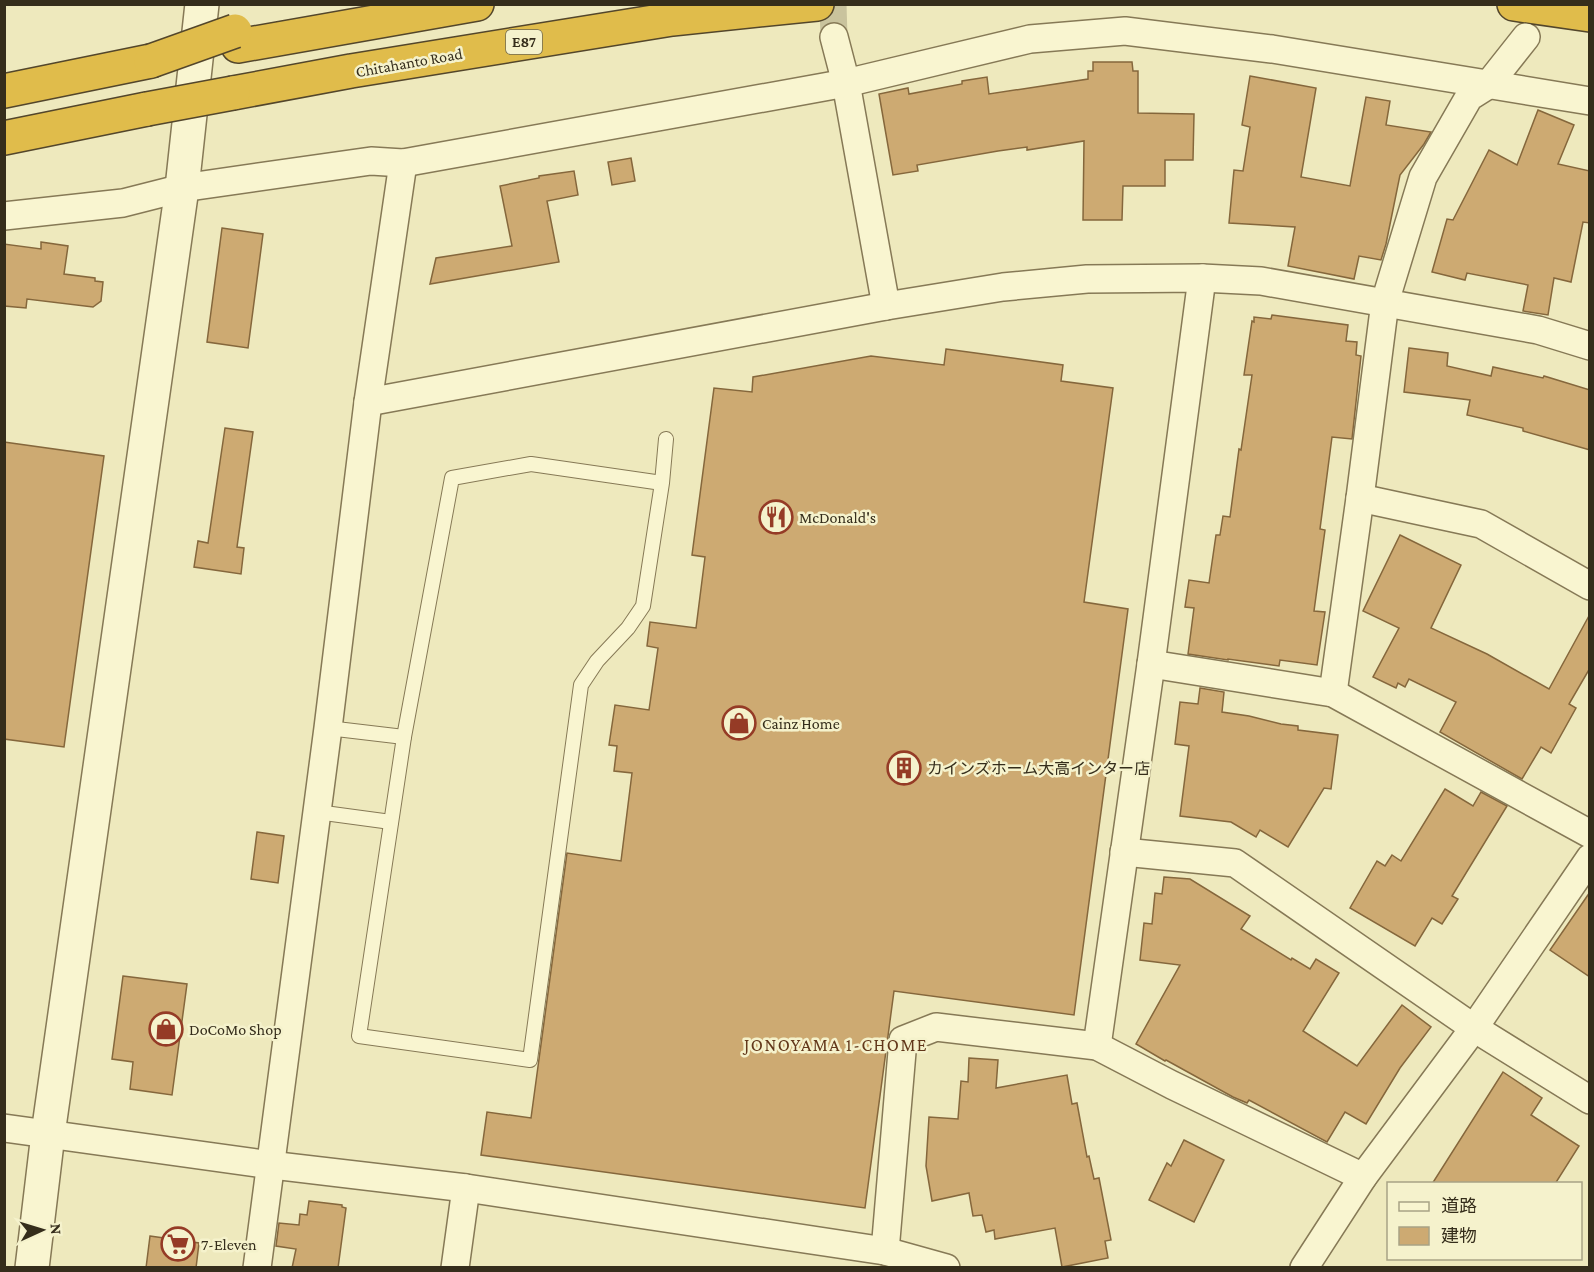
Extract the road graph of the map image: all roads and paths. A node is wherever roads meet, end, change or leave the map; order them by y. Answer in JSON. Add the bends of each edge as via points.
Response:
{"nodes":[{"id":1,"x":202,"y":4,"type":"edge"},
{"id":2,"x":356,"y":4,"type":"edge"},
{"id":3,"x":477,"y":4,"type":"edge"},
{"id":4,"x":817,"y":4,"type":"edge"},
{"id":5,"x":1514,"y":4,"type":"edge"},
{"id":6,"x":1590,"y":15,"type":"edge"},
{"id":7,"x":834,"y":37,"type":"tunnel mouth"},
{"id":8,"x":1526,"y":37,"type":"dead end"},
{"id":9,"x":237,"y":39,"type":"junction"},
{"id":10,"x":846,"y":83,"type":"junction"},
{"id":11,"x":1488,"y":84,"type":"junction"},
{"id":12,"x":4,"y":91,"type":"edge"},
{"id":13,"x":1590,"y":101,"type":"edge"},
{"id":14,"x":4,"y":138,"type":"edge"},
{"id":15,"x":403,"y":163,"type":"junction"},
{"id":16,"x":182,"y":188,"type":"junction"},
{"id":17,"x":4,"y":216,"type":"edge"},
{"id":18,"x":1202,"y":278,"type":"junction"},
{"id":19,"x":1385,"y":302,"type":"junction"},
{"id":20,"x":886,"y":306,"type":"junction"},
{"id":21,"x":1590,"y":345,"type":"edge"},
{"id":22,"x":368,"y":402,"type":"junction"},
{"id":23,"x":666,"y":439,"type":"dead end"},
{"id":24,"x":662,"y":483,"type":"junction"},
{"id":25,"x":1360,"y":498,"type":"junction"},
{"id":26,"x":1590,"y":586,"type":"edge"},
{"id":27,"x":1151,"y":664,"type":"junction"},
{"id":28,"x":1333,"y":693,"type":"junction"},
{"id":29,"x":328,"y":728,"type":"junction"},
{"id":30,"x":404,"y":737,"type":"junction"},
{"id":31,"x":317,"y":812,"type":"junction"},
{"id":32,"x":391,"y":822,"type":"junction"},
{"id":33,"x":1590,"y":834,"type":"edge"},
{"id":34,"x":1124,"y":852,"type":"junction"},
{"id":35,"x":1590,"y":858,"type":"edge"},
{"id":36,"x":1473,"y":1028,"type":"junction"},
{"id":37,"x":1097,"y":1046,"type":"junction"},
{"id":38,"x":1590,"y":1100,"type":"edge"},
{"id":39,"x":4,"y":1128,"type":"edge"},
{"id":40,"x":48,"y":1134,"type":"junction"},
{"id":41,"x":271,"y":1165,"type":"junction"},
{"id":42,"x":1363,"y":1178,"type":"junction"},
{"id":43,"x":466,"y":1188,"type":"junction"},
{"id":44,"x":885,"y":1251,"type":"junction"},
{"id":45,"x":32,"y":1268,"type":"edge"},
{"id":46,"x":257,"y":1268,"type":"edge"},
{"id":47,"x":455,"y":1268,"type":"edge"},
{"id":48,"x":946,"y":1268,"type":"edge"},
{"id":49,"x":1304,"y":1268,"type":"edge"}],
"edges":[{"from":1,"to":16,"type":"street"},
{"from":2,"to":9,"type":"highway"},
{"from":3,"to":9,"type":"highway"},
{"from":4,"to":14,"type":"highway","name":"Chitahanto Road","number":"E87","bridge":true,"via":[[672,19],[351,71]]},
{"from":5,"to":6,"type":"highway"},
{"from":7,"to":10,"type":"street"},
{"from":8,"to":11,"type":"street"},
{"from":9,"to":12,"type":"highway","bridge":true},
{"from":10,"to":11,"type":"street","via":[[1030,39],[1125,31],[1272,49]]},
{"from":10,"to":15,"type":"street"},
{"from":10,"to":20,"type":"street"},
{"from":11,"to":13,"type":"street"},
{"from":11,"to":19,"type":"street","via":[[1469,97],[1423,177]]},
{"from":15,"to":16,"type":"street","via":[[371,160]]},
{"from":15,"to":22,"type":"street"},
{"from":16,"to":17,"type":"street","via":[[123,203]]},
{"from":16,"to":40,"type":"street"},
{"from":18,"to":19,"type":"street","via":[[1261,281]]},
{"from":18,"to":20,"type":"street","via":[[1077,280],[1003,287]]},
{"from":18,"to":27,"type":"street"},
{"from":19,"to":21,"type":"street","via":[[1538,330]]},
{"from":19,"to":25,"type":"street"},
{"from":20,"to":22,"type":"street"},
{"from":22,"to":29,"type":"street"},
{"from":23,"to":24,"type":"lane"},
{"from":24,"to":30,"type":"lane","via":[[531,464],[452,478]]},
{"from":24,"to":32,"type":"lane","via":[[643,606],[581,686],[530,1060],[359,1036]]},
{"from":25,"to":26,"type":"street","via":[[1481,524]]},
{"from":25,"to":28,"type":"street"},
{"from":27,"to":28,"type":"street"},
{"from":27,"to":34,"type":"street"},
{"from":28,"to":33,"type":"street"},
{"from":29,"to":30,"type":"lane"},
{"from":29,"to":31,"type":"street"},
{"from":30,"to":32,"type":"lane"},
{"from":31,"to":32,"type":"lane"},
{"from":31,"to":41,"type":"street"},
{"from":34,"to":36,"type":"street","via":[[1235,863]]},
{"from":34,"to":37,"type":"street"},
{"from":35,"to":36,"type":"street"},
{"from":36,"to":38,"type":"street"},
{"from":36,"to":42,"type":"street"},
{"from":37,"to":42,"type":"street"},
{"from":37,"to":44,"type":"street","via":[[936,1027],[903,1040]]},
{"from":39,"to":40,"type":"street"},
{"from":40,"to":41,"type":"street"},
{"from":40,"to":45,"type":"street"},
{"from":41,"to":43,"type":"street"},
{"from":41,"to":46,"type":"street"},
{"from":42,"to":49,"type":"street"},
{"from":43,"to":44,"type":"street"},
{"from":43,"to":47,"type":"street"},
{"from":44,"to":48,"type":"street"}]}
